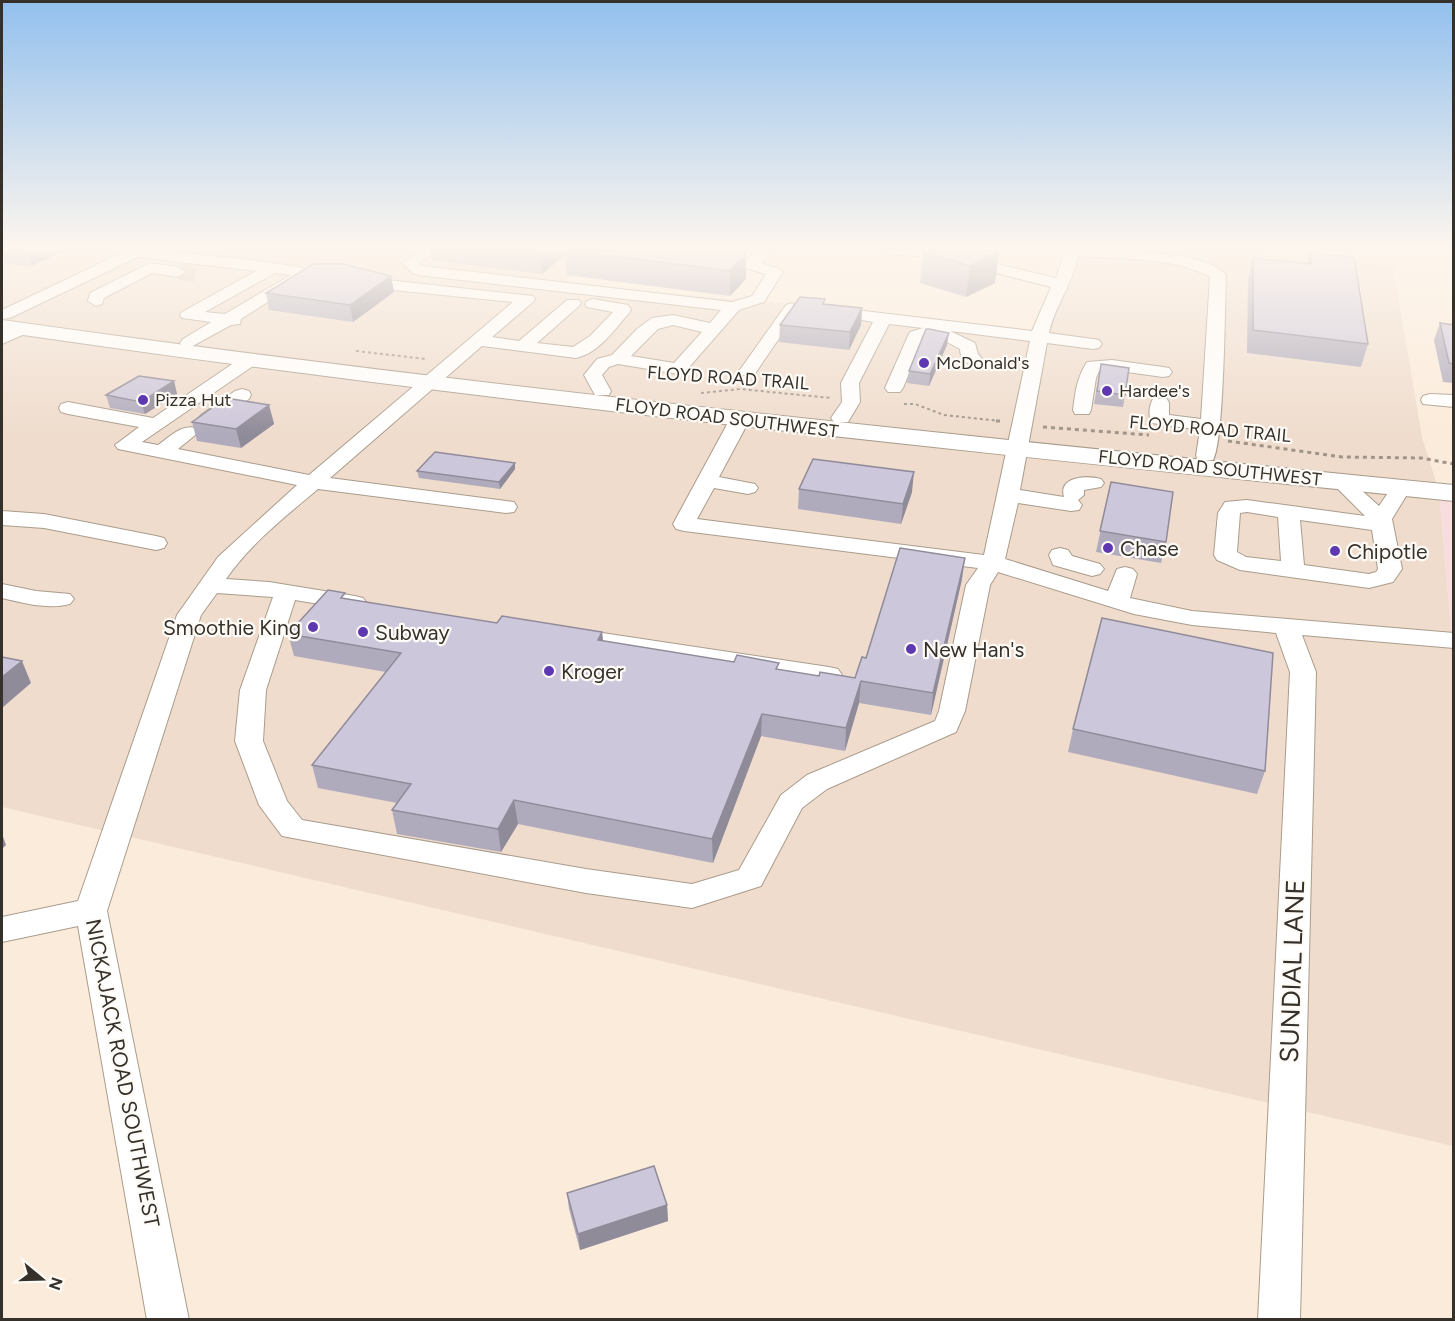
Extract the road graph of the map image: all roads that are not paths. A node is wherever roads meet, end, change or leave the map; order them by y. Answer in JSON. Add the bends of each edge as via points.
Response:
{"nodes":[{"id":1,"x":30,"y":312,"type":"edge"},
{"id":2,"x":194,"y":312,"type":"edge"},
{"id":3,"x":242,"y":312,"type":"edge"},
{"id":4,"x":512,"y":312,"type":"edge"},
{"id":5,"x":563,"y":312,"type":"edge"},
{"id":6,"x":622,"y":312,"type":"edge"},
{"id":7,"x":729,"y":312,"type":"edge"},
{"id":8,"x":789,"y":312,"type":"edge"},
{"id":9,"x":1048,"y":312,"type":"edge"},
{"id":10,"x":1216,"y":312,"type":"edge"},
{"id":11,"x":855,"y":315,"type":"edge"},
{"id":12,"x":882,"y":319,"type":"junction"},
{"id":13,"x":228,"y":320,"type":"junction"},
{"id":14,"x":252,"y":322,"type":"dead end"},
{"id":15,"x":6,"y":325,"type":"edge"},
{"id":16,"x":712,"y":330,"type":"junction"},
{"id":17,"x":1039,"y":338,"type":"junction"},
{"id":18,"x":479,"y":341,"type":"junction"},
{"id":19,"x":189,"y":343,"type":"junction"},
{"id":20,"x":523,"y":346,"type":"junction"},
{"id":21,"x":1087,"y":348,"type":"junction"},
{"id":22,"x":1149,"y":352,"type":"dead end"},
{"id":23,"x":576,"y":353,"type":"junction"},
{"id":24,"x":972,"y":354,"type":"dead end"},
{"id":25,"x":618,"y":359,"type":"junction"},
{"id":26,"x":247,"y":362,"type":"junction"},
{"id":27,"x":1164,"y":369,"type":"junction"},
{"id":28,"x":748,"y":371,"type":"dead end"},
{"id":29,"x":441,"y":373,"type":"junction"},
{"id":30,"x":602,"y":392,"type":"junction"},
{"id":31,"x":242,"y":395,"type":"dead end"},
{"id":32,"x":847,"y":400,"type":"junction"},
{"id":33,"x":1430,"y":400,"type":"dead end"},
{"id":34,"x":1454,"y":401,"type":"edge"},
{"id":35,"x":1160,"y":403,"type":"dead end"},
{"id":36,"x":68,"y":408,"type":"dead end"},
{"id":37,"x":223,"y":408,"type":"junction"},
{"id":38,"x":740,"y":419,"type":"junction"},
{"id":39,"x":156,"y":424,"type":"junction"},
{"id":40,"x":1020,"y":436,"type":"junction"},
{"id":41,"x":183,"y":437,"type":"junction"},
{"id":42,"x":1208,"y":440,"type":"junction"},
{"id":43,"x":707,"y":481,"type":"junction"},
{"id":44,"x":1454,"y":481,"type":"edge"},
{"id":45,"x":314,"y":482,"type":"junction"},
{"id":46,"x":1341,"y":482,"type":"junction"},
{"id":47,"x":1094,"y":483,"type":"dead end"},
{"id":48,"x":748,"y":488,"type":"dead end"},
{"id":49,"x":1401,"y":488,"type":"junction"},
{"id":50,"x":1454,"y":494,"type":"edge"},
{"id":51,"x":1011,"y":495,"type":"junction"},
{"id":52,"x":506,"y":507,"type":"dead end"},
{"id":53,"x":1288,"y":512,"type":"junction"},
{"id":54,"x":2,"y":518,"type":"edge"},
{"id":55,"x":1382,"y":522,"type":"junction"},
{"id":56,"x":156,"y":543,"type":"dead end"},
{"id":57,"x":1060,"y":555,"type":"dead end"},
{"id":58,"x":993,"y":563,"type":"junction"},
{"id":59,"x":1092,"y":569,"type":"dead end"},
{"id":60,"x":1293,"y":570,"type":"junction"},
{"id":61,"x":1125,"y":574,"type":"dead end"},
{"id":62,"x":209,"y":585,"type":"junction"},
{"id":63,"x":2,"y":591,"type":"edge"},
{"id":64,"x":286,"y":592,"type":"junction"},
{"id":65,"x":62,"y":599,"type":"dead end"},
{"id":66,"x":329,"y":599,"type":"junction"},
{"id":67,"x":1117,"y":601,"type":"junction"},
{"id":68,"x":380,"y":606,"type":"edge"},
{"id":69,"x":1286,"y":626,"type":"junction"},
{"id":70,"x":542,"y":631,"type":"edge"},
{"id":71,"x":1454,"y":641,"type":"edge"},
{"id":72,"x":262,"y":663,"type":"junction"},
{"id":73,"x":829,"y":675,"type":"edge"},
{"id":74,"x":91,"y":911,"type":"junction"},
{"id":75,"x":2,"y":929,"type":"edge"},
{"id":76,"x":168,"y":1320,"type":"edge"},
{"id":77,"x":1279,"y":1320,"type":"edge"}],
"edges":[{"from":1,"to":15,"type":"street"},
{"from":2,"to":13,"type":"street","via":[[188,315]]},
{"from":3,"to":13,"type":"street"},
{"from":4,"to":18,"type":"street","name":"NICKAJACK ROAD SOUTHWEST"},
{"from":5,"to":20,"type":"street"},
{"from":6,"to":23,"type":"street","via":[[596,340]]},
{"from":7,"to":16,"type":"street"},
{"from":8,"to":28,"type":"street"},
{"from":9,"to":17,"type":"street"},
{"from":10,"to":42,"type":"street"},
{"from":11,"to":12,"type":"street"},
{"from":12,"to":17,"type":"street"},
{"from":12,"to":32,"type":"street"},
{"from":13,"to":14,"type":"street"},
{"from":13,"to":19,"type":"street"},
{"from":15,"to":19,"type":"main road","name":"FLOYD ROAD SOUTHWEST"},
{"from":15,"to":26,"type":"main road","name":"FLOYD ROAD SOUTHWEST"},
{"from":16,"to":25,"type":"street","via":[[669,321],[654,323]]},
{"from":16,"to":25,"type":"street","via":[[678,369]]},
{"from":17,"to":21,"type":"street"},
{"from":17,"to":40,"type":"street"},
{"from":18,"to":20,"type":"street"},
{"from":18,"to":29,"type":"street","name":"NICKAJACK ROAD SOUTHWEST"},
{"from":19,"to":29,"type":"main road","name":"FLOYD ROAD SOUTHWEST"},
{"from":20,"to":23,"type":"street"},
{"from":21,"to":27,"type":"street"},
{"from":21,"to":27,"type":"street","via":[[1078,410],[1093,366]]},
{"from":22,"to":27,"type":"street","via":[[1161,358]]},
{"from":23,"to":25,"type":"street"},
{"from":24,"to":32,"type":"street","via":[[942,334],[922,332],[916,336],[888,387]]},
{"from":25,"to":30,"type":"street","via":[[603,363],[593,375]]},
{"from":26,"to":29,"type":"main road","name":"FLOYD ROAD SOUTHWEST"},
{"from":26,"to":39,"type":"street"},
{"from":29,"to":30,"type":"main road","name":"FLOYD ROAD SOUTHWEST"},
{"from":29,"to":38,"type":"main road","name":"FLOYD ROAD SOUTHWEST"},
{"from":29,"to":45,"type":"street","name":"NICKAJACK ROAD SOUTHWEST"},
{"from":30,"to":32,"type":"main road","name":"FLOYD ROAD SOUTHWEST"},
{"from":31,"to":37,"type":"street"},
{"from":32,"to":40,"type":"main road","name":"FLOYD ROAD SOUTHWEST"},
{"from":33,"to":34,"type":"street"},
{"from":35,"to":42,"type":"street","via":[[1159,419]]},
{"from":36,"to":39,"type":"street"},
{"from":37,"to":41,"type":"street"},
{"from":37,"to":41,"type":"street","via":[[195,415],[169,432]]},
{"from":38,"to":40,"type":"main road","name":"FLOYD ROAD SOUTHWEST"},
{"from":38,"to":43,"type":"street"},
{"from":39,"to":41,"type":"street","via":[[125,445]]},
{"from":40,"to":42,"type":"main road","name":"FLOYD ROAD SOUTHWEST"},
{"from":40,"to":46,"type":"main road","name":"FLOYD ROAD SOUTHWEST"},
{"from":40,"to":51,"type":"street"},
{"from":41,"to":45,"type":"street"},
{"from":42,"to":44,"type":"main road","name":"FLOYD ROAD SOUTHWEST"},
{"from":43,"to":48,"type":"street"},
{"from":43,"to":58,"type":"street","via":[[684,524]]},
{"from":45,"to":52,"type":"street"},
{"from":45,"to":62,"type":"street","name":"NICKAJACK ROAD SOUTHWEST","via":[[226,562]]},
{"from":46,"to":49,"type":"main road","name":"FLOYD ROAD SOUTHWEST"},
{"from":46,"to":55,"type":"street"},
{"from":47,"to":51,"type":"street","via":[[1074,487],[1072,500]]},
{"from":49,"to":50,"type":"main road","name":"FLOYD ROAD SOUTHWEST"},
{"from":49,"to":55,"type":"street"},
{"from":51,"to":58,"type":"street"},
{"from":53,"to":55,"type":"street"},
{"from":53,"to":60,"type":"street"},
{"from":53,"to":60,"type":"street","via":[[1233,507],[1228,513],[1225,555],[1240,563]]},
{"from":54,"to":56,"type":"street","via":[[44,521]]},
{"from":55,"to":60,"type":"street","via":[[1390,569],[1385,577],[1370,581]]},
{"from":57,"to":59,"type":"street","via":[[1069,564]]},
{"from":58,"to":67,"type":"street"},
{"from":58,"to":72,"type":"street","via":[[978,585],[946,726],[817,782],[791,802],[750,878],[692,896],[292,829],[274,805],[249,741],[253,690]]},
{"from":61,"to":67,"type":"street"},
{"from":62,"to":64,"type":"street"},
{"from":62,"to":74,"type":"street","name":"NICKAJACK ROAD SOUTHWEST","via":[[189,615]]},
{"from":63,"to":65,"type":"street"},
{"from":64,"to":66,"type":"street"},
{"from":64,"to":72,"type":"street"},
{"from":66,"to":68,"type":"street"},
{"from":66,"to":72,"type":"street","via":[[283,649]]},
{"from":67,"to":69,"type":"street","via":[[1192,618]]},
{"from":69,"to":71,"type":"street"},
{"from":69,"to":77,"type":"street","name":"SUNDIAL LANE","via":[[1303,672]]},
{"from":70,"to":73,"type":"street"},
{"from":74,"to":75,"type":"street"},
{"from":74,"to":76,"type":"street","name":"NICKAJACK ROAD SOUTHWEST"}]}
